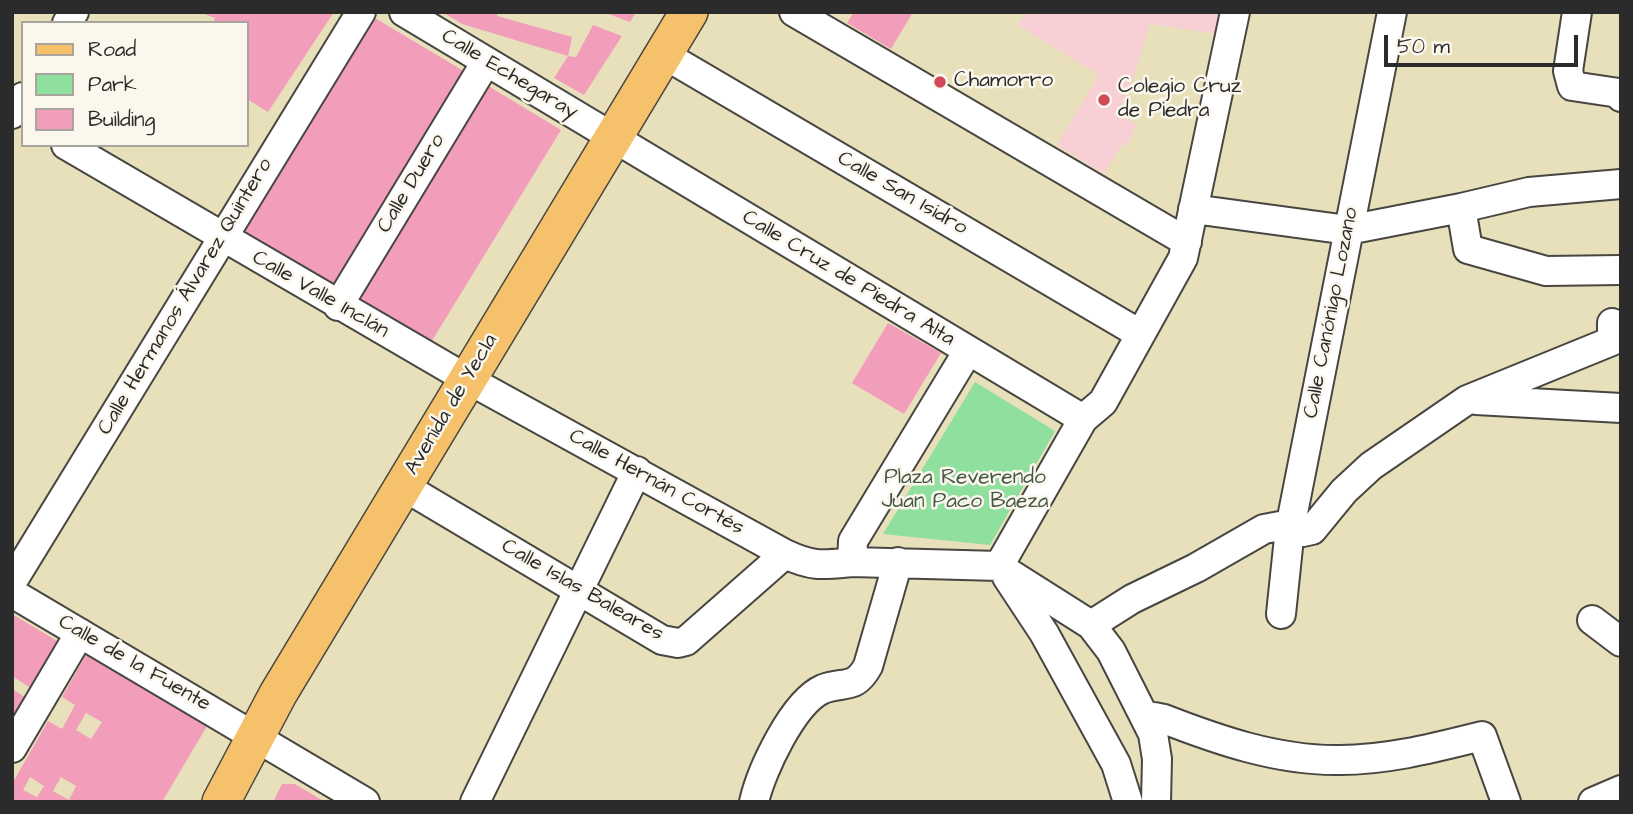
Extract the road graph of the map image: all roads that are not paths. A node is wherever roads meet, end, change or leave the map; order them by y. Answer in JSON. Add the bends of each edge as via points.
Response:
{"nodes":[{"id":1,"x":361,"y":12,"type":"edge"},
{"id":2,"x":404,"y":12,"type":"edge"},
{"id":3,"x":689,"y":12,"type":"edge"},
{"id":4,"x":794,"y":12,"type":"edge"},
{"id":5,"x":1235,"y":12,"type":"edge"},
{"id":6,"x":1392,"y":12,"type":"edge"},
{"id":7,"x":1577,"y":12,"type":"edge"},
{"id":8,"x":663,"y":54,"type":"junction"},
{"id":9,"x":486,"y":62,"type":"junction"},
{"id":10,"x":1621,"y":97,"type":"edge"},
{"id":11,"x":613,"y":137,"type":"junction"},
{"id":12,"x":69,"y":147,"type":"edge"},
{"id":13,"x":1621,"y":184,"type":"edge"},
{"id":14,"x":1461,"y":208,"type":"junction"},
{"id":15,"x":1193,"y":209,"type":"junction"},
{"id":16,"x":1348,"y":230,"type":"junction"},
{"id":17,"x":222,"y":238,"type":"junction"},
{"id":18,"x":1187,"y":243,"type":"junction"},
{"id":19,"x":1621,"y":270,"type":"edge"},
{"id":20,"x":338,"y":306,"type":"junction"},
{"id":21,"x":1612,"y":323,"type":"dead end"},
{"id":22,"x":1140,"y":334,"type":"junction"},
{"id":23,"x":968,"y":351,"type":"junction"},
{"id":24,"x":467,"y":379,"type":"junction"},
{"id":25,"x":1467,"y":400,"type":"junction"},
{"id":26,"x":1621,"y":408,"type":"edge"},
{"id":27,"x":1083,"y":419,"type":"junction"},
{"id":28,"x":637,"y":471,"type":"junction"},
{"id":29,"x":403,"y":486,"type":"junction"},
{"id":30,"x":1290,"y":528,"type":"junction"},
{"id":31,"x":785,"y":554,"type":"junction"},
{"id":32,"x":852,"y":562,"type":"junction"},
{"id":33,"x":898,"y":562,"type":"junction"},
{"id":34,"x":1000,"y":567,"type":"junction"},
{"id":35,"x":12,"y":582,"type":"edge"},
{"id":36,"x":578,"y":590,"type":"junction"},
{"id":37,"x":12,"y":593,"type":"edge"},
{"id":38,"x":1281,"y":614,"type":"dead end"},
{"id":39,"x":1592,"y":620,"type":"dead end"},
{"id":40,"x":1091,"y":625,"type":"junction"},
{"id":41,"x":80,"y":633,"type":"junction"},
{"id":42,"x":1621,"y":642,"type":"edge"},
{"id":43,"x":1146,"y":719,"type":"junction"},
{"id":44,"x":255,"y":735,"type":"junction"},
{"id":45,"x":12,"y":748,"type":"edge"},
{"id":46,"x":1621,"y":790,"type":"edge"},
{"id":47,"x":220,"y":802,"type":"edge"},
{"id":48,"x":365,"y":802,"type":"edge"},
{"id":49,"x":475,"y":802,"type":"edge"},
{"id":50,"x":754,"y":802,"type":"edge"},
{"id":51,"x":1128,"y":802,"type":"edge"},
{"id":52,"x":1156,"y":802,"type":"edge"},
{"id":53,"x":1506,"y":802,"type":"edge"},
{"id":54,"x":1593,"y":802,"type":"edge"}],
"edges":[{"from":1,"to":17,"type":"street","name":"Calle Hermanos Álvarez Quintero"},
{"from":2,"to":9,"type":"street","name":"Calle Echegaray"},
{"from":3,"to":8,"type":"main road","name":"Avenida de Yecla"},
{"from":4,"to":18,"type":"street"},
{"from":5,"to":15,"type":"street"},
{"from":6,"to":16,"type":"street","name":"Calle Canónigo Lozano"},
{"from":7,"to":10,"type":"street","via":[[1568,71],[1572,86]]},
{"from":8,"to":11,"type":"main road","name":"Avenida de Yecla"},
{"from":8,"to":22,"type":"street","name":"Calle San Isidro"},
{"from":9,"to":11,"type":"street","name":"Calle Echegaray"},
{"from":9,"to":20,"type":"street","name":"Calle Duero"},
{"from":11,"to":23,"type":"street","name":"Calle Cruz de Piedra Alta"},
{"from":11,"to":24,"type":"main road","name":"Avenida de Yecla"},
{"from":12,"to":17,"type":"street","name":"Calle Valle Inclán"},
{"from":13,"to":14,"type":"street","via":[[1529,192]]},
{"from":14,"to":16,"type":"street"},
{"from":14,"to":19,"type":"street","via":[[1468,249],[1546,271]]},
{"from":15,"to":16,"type":"street"},
{"from":15,"to":18,"type":"street"},
{"from":16,"to":30,"type":"street","name":"Calle Canónigo Lozano"},
{"from":17,"to":20,"type":"street","name":"Calle Valle Inclán"},
{"from":17,"to":35,"type":"street","name":"Calle Hermanos Álvarez Quintero"},
{"from":18,"to":22,"type":"street","via":[[1184,258]]},
{"from":20,"to":24,"type":"street","name":"Calle Valle Inclán"},
{"from":21,"to":25,"type":"street","via":[[1612,341]]},
{"from":22,"to":27,"type":"street","via":[[1103,402]]},
{"from":23,"to":27,"type":"street","name":"Calle Cruz de Piedra Alta"},
{"from":23,"to":32,"type":"street","via":[[853,541]]},
{"from":24,"to":28,"type":"street","name":"Calle Hernán Cortés"},
{"from":24,"to":29,"type":"main road","name":"Avenida de Yecla"},
{"from":25,"to":26,"type":"street"},
{"from":25,"to":30,"type":"street","via":[[1371,466],[1312,530]]},
{"from":27,"to":34,"type":"street"},
{"from":28,"to":31,"type":"street","name":"Calle Hernán Cortés"},
{"from":28,"to":36,"type":"street"},
{"from":29,"to":36,"type":"street","name":"Calle Islas Baleares"},
{"from":29,"to":44,"type":"main road","name":"Avenida de Yecla"},
{"from":30,"to":38,"type":"street","name":"Calle Canónigo Lozano"},
{"from":30,"to":40,"type":"street","via":[[1264,529]]},
{"from":31,"to":32,"type":"street","name":"Calle Hernán Cortés","via":[[807,564]]},
{"from":31,"to":36,"type":"street","name":"Calle Islas Baleares","via":[[678,643],[662,640]]},
{"from":32,"to":33,"type":"street"},
{"from":33,"to":34,"type":"street"},
{"from":33,"to":50,"type":"street","via":[[863,675],[852,684],[823,689],[800,707],[765,770]]},
{"from":34,"to":40,"type":"street"},
{"from":34,"to":51,"type":"street","via":[[1044,633],[1110,752]]},
{"from":36,"to":49,"type":"street"},
{"from":37,"to":41,"type":"street","name":"Calle de la Fuente"},
{"from":39,"to":42,"type":"street"},
{"from":40,"to":43,"type":"street","via":[[1111,651]]},
{"from":41,"to":44,"type":"street","name":"Calle de la Fuente"},
{"from":41,"to":45,"type":"street"},
{"from":43,"to":52,"type":"street","via":[[1156,745]]},
{"from":43,"to":53,"type":"street","via":[[1164,719],[1254,749],[1333,760],[1429,750],[1482,736]]},
{"from":44,"to":47,"type":"main road","name":"Avenida de Yecla"},
{"from":44,"to":48,"type":"street","name":"Calle de la Fuente"},
{"from":46,"to":54,"type":"street"}]}
